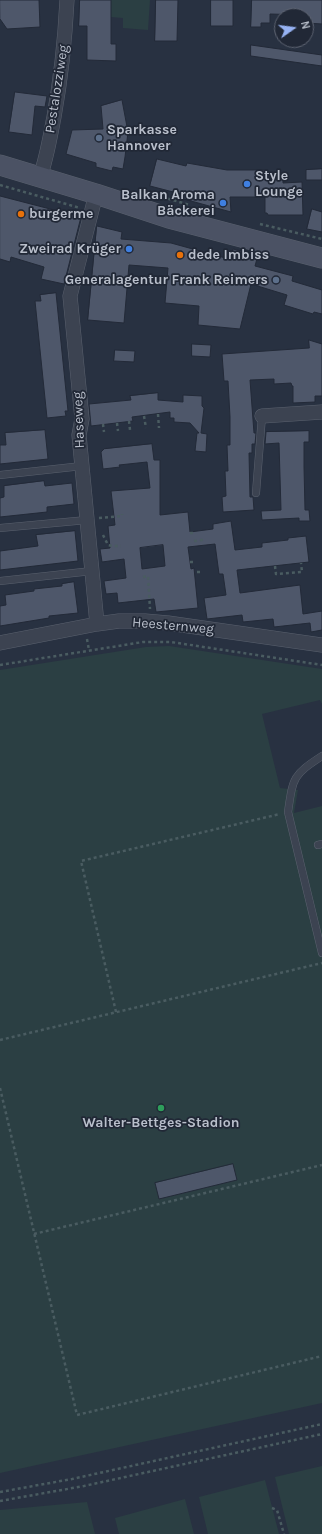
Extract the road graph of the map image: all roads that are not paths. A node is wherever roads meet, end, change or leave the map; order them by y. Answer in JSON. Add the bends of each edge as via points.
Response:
{"nodes":[{"id":1,"x":67,"y":0,"type":"edge"},
{"id":2,"x":0,"y":165,"type":"edge"},
{"id":3,"x":40,"y":177,"type":"junction"},
{"id":4,"x":96,"y":194,"type":"junction"},
{"id":5,"x":322,"y":258,"type":"edge"},
{"id":6,"x":322,"y":412,"type":"edge"},
{"id":7,"x":262,"y":416,"type":"joint"},
{"id":8,"x":82,"y":466,"type":"junction"},
{"id":9,"x":0,"y":475,"type":"edge"},
{"id":10,"x":256,"y":493,"type":"dead end"},
{"id":11,"x":87,"y":520,"type":"junction"},
{"id":12,"x":0,"y":528,"type":"edge"},
{"id":13,"x":92,"y":571,"type":"junction"},
{"id":14,"x":0,"y":581,"type":"edge"},
{"id":15,"x":98,"y":624,"type":"junction"},
{"id":16,"x":0,"y":643,"type":"edge"},
{"id":17,"x":322,"y":645,"type":"edge"},
{"id":18,"x":322,"y":756,"type":"edge"},
{"id":19,"x":322,"y":953,"type":"edge"}],
"edges":[{"from":1,"to":3,"type":"street","name":"Pestalozziweg","via":[[61,75]]},
{"from":2,"to":3,"type":"street"},
{"from":3,"to":4,"type":"street"},
{"from":4,"to":5,"type":"street","via":[[169,218]]},
{"from":4,"to":8,"type":"street","name":"Haseweg","via":[[70,296],[82,419],[79,435]]},
{"from":6,"to":7,"type":"street"},
{"from":7,"to":10,"type":"lane"},
{"from":8,"to":9,"type":"lane"},
{"from":8,"to":11,"type":"street","name":"Haseweg"},
{"from":11,"to":12,"type":"lane"},
{"from":11,"to":13,"type":"street","name":"Haseweg"},
{"from":13,"to":14,"type":"lane"},
{"from":13,"to":15,"type":"street","name":"Haseweg"},
{"from":15,"to":16,"type":"street","name":"Heesternweg"},
{"from":15,"to":17,"type":"street","name":"Heesternweg","via":[[152,621]]},
{"from":18,"to":19,"type":"lane","via":[[302,769],[295,778],[288,812]]}]}
